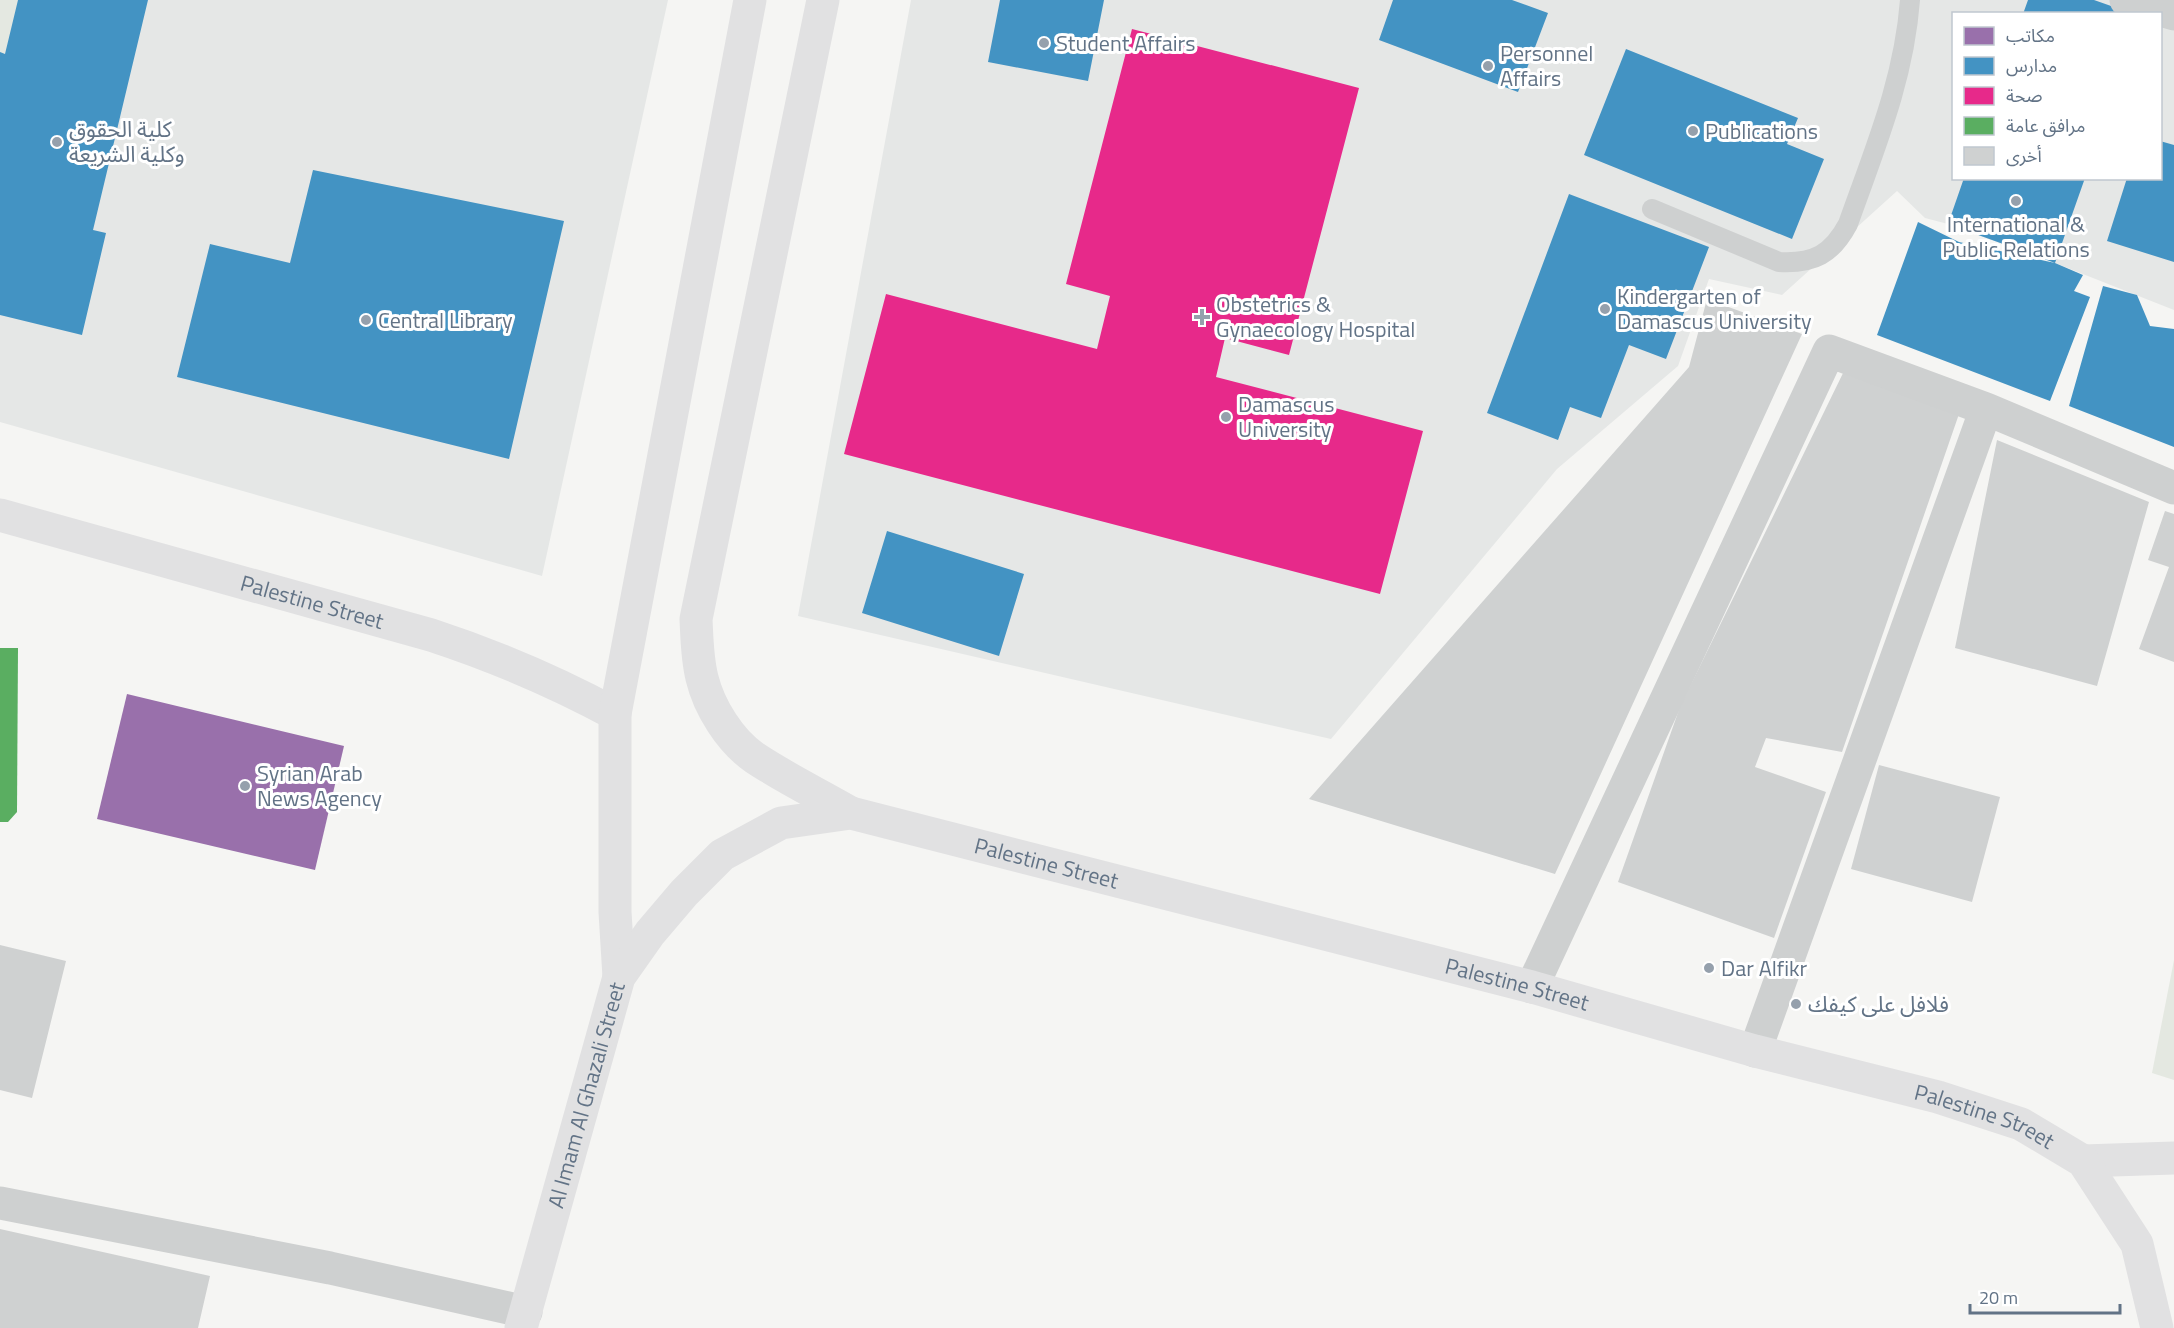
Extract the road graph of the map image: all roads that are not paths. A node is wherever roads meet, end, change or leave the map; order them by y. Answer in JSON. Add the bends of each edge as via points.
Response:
{"nodes":[{"id":1,"x":750,"y":0,"type":"edge"},
{"id":2,"x":823,"y":0,"type":"edge"},
{"id":3,"x":1910,"y":0,"type":"edge"},
{"id":4,"x":2126,"y":0,"type":"edge"},
{"id":5,"x":2174,"y":14,"type":"edge"},
{"id":6,"x":1652,"y":209,"type":"dead end"},
{"id":7,"x":1986,"y":409,"type":"junction"},
{"id":8,"x":2174,"y":488,"type":"edge"},
{"id":9,"x":0,"y":515,"type":"edge"},
{"id":10,"x":615,"y":714,"type":"junction"},
{"id":11,"x":851,"y":813,"type":"junction"},
{"id":12,"x":619,"y":977,"type":"junction"},
{"id":13,"x":1532,"y":987,"type":"junction"},
{"id":14,"x":1755,"y":1051,"type":"junction"},
{"id":15,"x":2174,"y":1158,"type":"edge"},
{"id":16,"x":2083,"y":1161,"type":"junction"},
{"id":17,"x":0,"y":1203,"type":"edge"},
{"id":18,"x":524,"y":1320,"type":"edge"},
{"id":19,"x":2157,"y":1328,"type":"edge"}],
"edges":[{"from":1,"to":10,"type":"main road","name":"Al Imam Al Ghazali Street"},
{"from":2,"to":11,"type":"main road","via":[[696,619],[697,650],[702,680],[731,735],[753,757]]},
{"from":3,"to":6,"type":"lane","via":[[1897,86],[1848,224],[1828,251],[1797,263],[1779,262]]},
{"from":4,"to":5,"type":"street"},
{"from":7,"to":8,"type":"street"},
{"from":7,"to":13,"type":"street","via":[[1829,351]]},
{"from":7,"to":14,"type":"street"},
{"from":9,"to":10,"type":"main road","name":"Palestine Street","via":[[469,648],[544,678]]},
{"from":10,"to":12,"type":"main road","name":"Al Imam Al Ghazali Street","via":[[615,912]]},
{"from":11,"to":12,"type":"main road","via":[[782,823],[722,855],[650,933]]},
{"from":11,"to":13,"type":"main road","name":"Palestine Street"},
{"from":12,"to":18,"type":"main road","name":"Al Imam Al Ghazali Street"},
{"from":13,"to":14,"type":"main road","name":"Palestine Street"},
{"from":14,"to":16,"type":"main road","name":"Palestine Street","via":[[1938,1097],[2021,1124]]},
{"from":15,"to":16,"type":"main road"},
{"from":16,"to":19,"type":"main road","via":[[2137,1244]]},
{"from":17,"to":18,"type":"street","via":[[330,1268]]}]}
